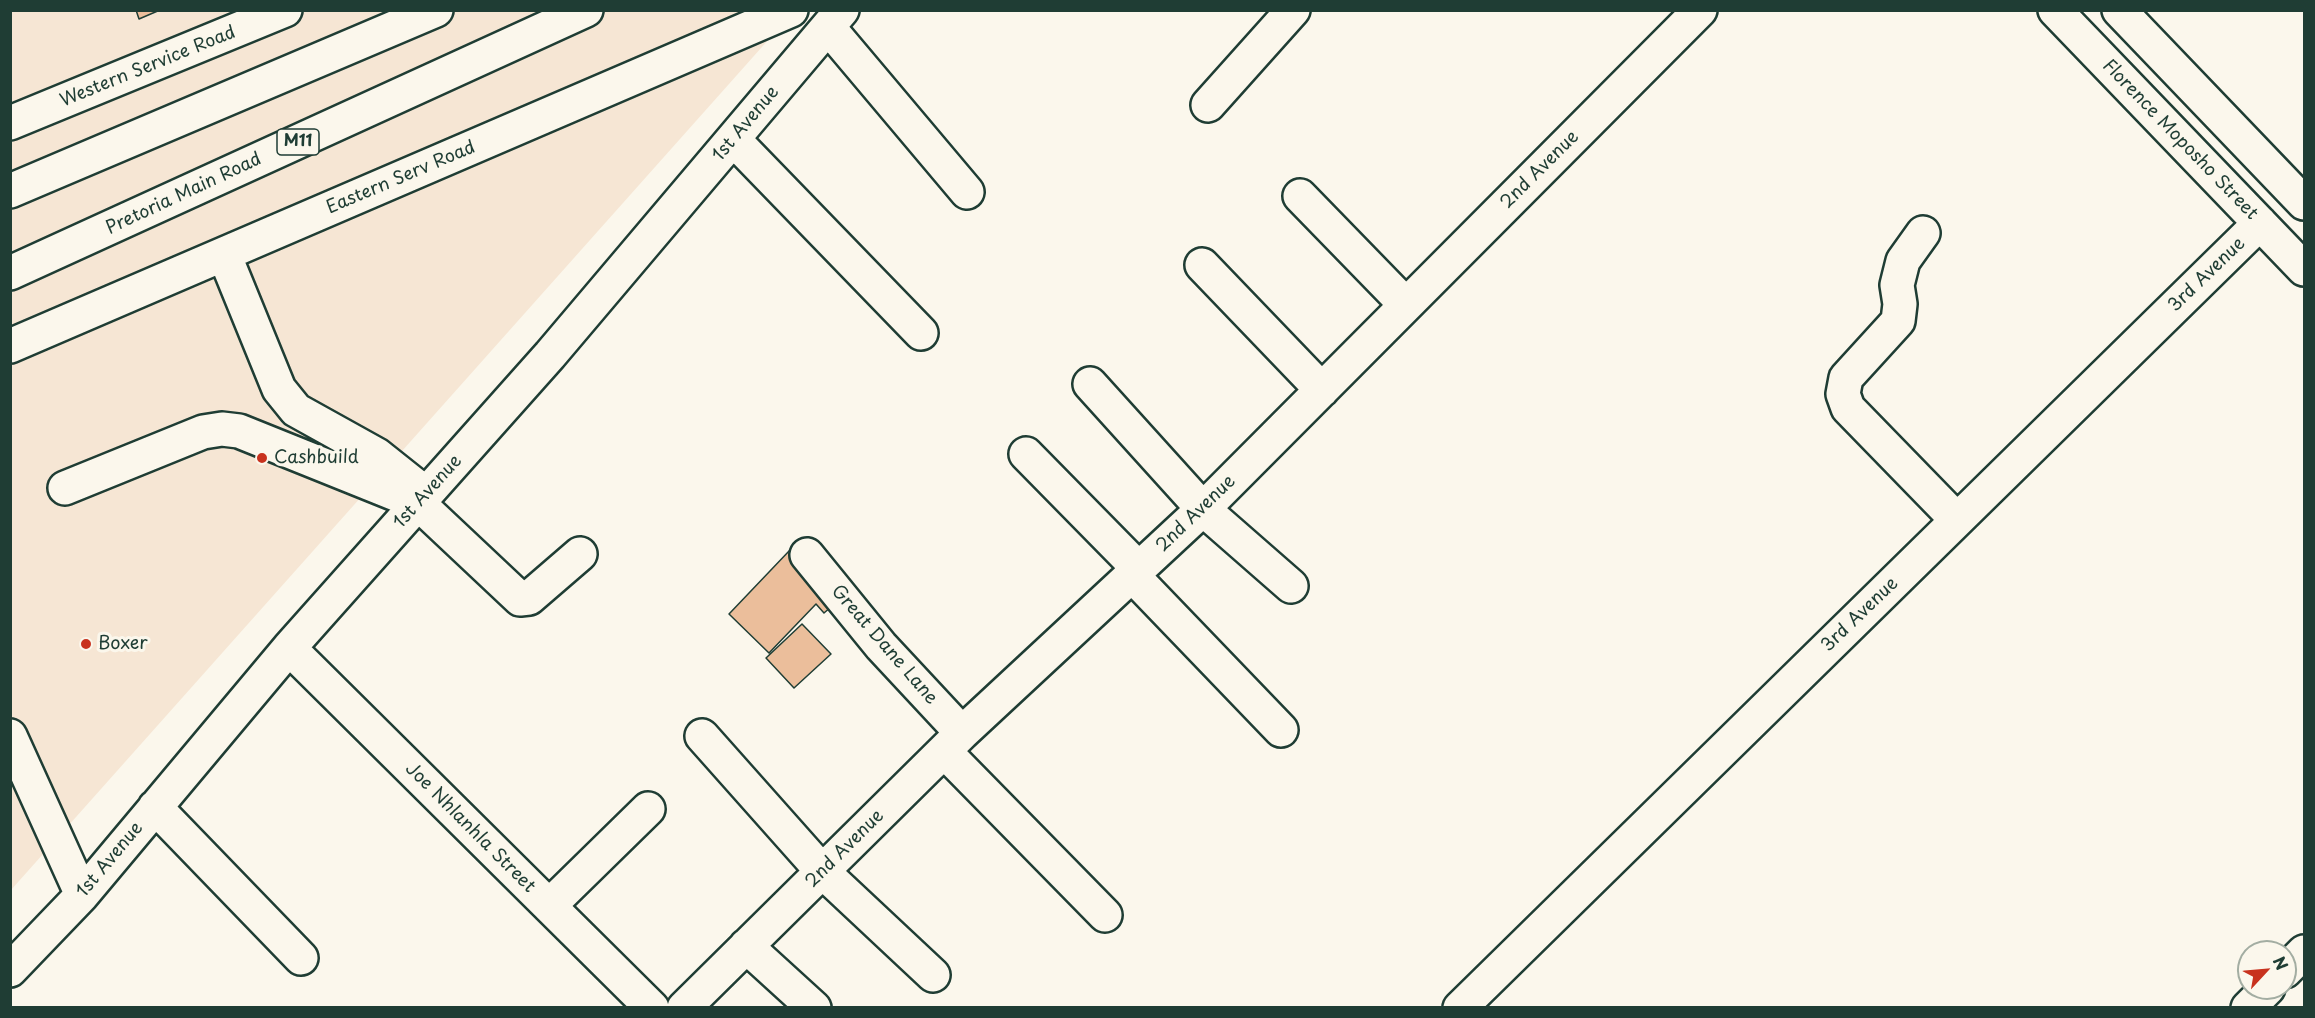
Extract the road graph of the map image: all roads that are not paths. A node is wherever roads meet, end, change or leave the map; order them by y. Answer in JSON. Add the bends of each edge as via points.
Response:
{"nodes":[{"id":1,"x":285,"y":10,"type":"edge"},
{"id":2,"x":436,"y":10,"type":"edge"},
{"id":3,"x":586,"y":10,"type":"edge"},
{"id":4,"x":791,"y":10,"type":"edge"},
{"id":5,"x":1700,"y":10,"type":"edge"},
{"id":6,"x":2055,"y":10,"type":"edge"},
{"id":7,"x":2119,"y":10,"type":"edge"},
{"id":8,"x":1285,"y":13,"type":"edge"},
{"id":9,"x":835,"y":19,"type":"edge"},
{"id":10,"x":1208,"y":105,"type":"dead end"},
{"id":11,"x":10,"y":123,"type":"edge"},
{"id":12,"x":733,"y":139,"type":"junction"},
{"id":13,"x":10,"y":191,"type":"edge"},
{"id":14,"x":967,"y":192,"type":"dead end"},
{"id":15,"x":1300,"y":196,"type":"dead end"},
{"id":16,"x":2304,"y":203,"type":"edge"},
{"id":17,"x":2260,"y":224,"type":"junction"},
{"id":18,"x":1923,"y":233,"type":"dead end"},
{"id":19,"x":224,"y":254,"type":"junction"},
{"id":20,"x":1202,"y":264,"type":"dead end"},
{"id":21,"x":2304,"y":269,"type":"edge"},
{"id":22,"x":10,"y":273,"type":"edge"},
{"id":23,"x":1406,"y":305,"type":"junction"},
{"id":24,"x":921,"y":333,"type":"dead end"},
{"id":25,"x":10,"y":346,"type":"edge"},
{"id":26,"x":1090,"y":384,"type":"dead end"},
{"id":27,"x":1322,"y":390,"type":"junction"},
{"id":28,"x":1026,"y":454,"type":"dead end"},
{"id":29,"x":65,"y":488,"type":"dead end"},
{"id":30,"x":422,"y":498,"type":"junction"},
{"id":31,"x":1203,"y":509,"type":"junction"},
{"id":32,"x":1957,"y":520,"type":"junction"},
{"id":33,"x":580,"y":554,"type":"dead end"},
{"id":34,"x":807,"y":555,"type":"dead end"},
{"id":35,"x":1135,"y":572,"type":"junction"},
{"id":36,"x":1291,"y":586,"type":"dead end"},
{"id":37,"x":289,"y":648,"type":"junction"},
{"id":38,"x":1281,"y":730,"type":"dead end"},
{"id":39,"x":702,"y":736,"type":"dead end"},
{"id":40,"x":953,"y":742,"type":"junction"},
{"id":41,"x":13,"y":749,"type":"edge"},
{"id":42,"x":155,"y":807,"type":"junction"},
{"id":43,"x":648,"y":809,"type":"dead end"},
{"id":44,"x":822,"y":871,"type":"junction"},
{"id":45,"x":82,"y":895,"type":"junction"},
{"id":46,"x":549,"y":906,"type":"junction"},
{"id":47,"x":1105,"y":915,"type":"dead end"},
{"id":48,"x":746,"y":945,"type":"junction"},
{"id":49,"x":301,"y":958,"type":"dead end"},
{"id":50,"x":10,"y":970,"type":"edge"},
{"id":51,"x":933,"y":975,"type":"dead end"},
{"id":52,"x":652,"y":1008,"type":"edge"},
{"id":53,"x":684,"y":1008,"type":"edge"},
{"id":54,"x":814,"y":1008,"type":"edge"},
{"id":55,"x":1460,"y":1008,"type":"edge"}],
"edges":[{"from":1,"to":11,"type":"street","name":"Western Service Road"},
{"from":2,"to":13,"type":"street"},
{"from":3,"to":22,"type":"street","name":"Pretoria Main Road","number":"M11"},
{"from":4,"to":19,"type":"street","name":"Eastern Serv Road"},
{"from":5,"to":23,"type":"street","name":"2nd Avenue"},
{"from":6,"to":17,"type":"street","name":"Florence Moposho Street"},
{"from":7,"to":16,"type":"street"},
{"from":8,"to":10,"type":"street"},
{"from":9,"to":12,"type":"street","name":"1st Avenue"},
{"from":9,"to":14,"type":"street"},
{"from":12,"to":24,"type":"street"},
{"from":12,"to":30,"type":"street","name":"1st Avenue","via":[[550,355]]},
{"from":15,"to":23,"type":"street"},
{"from":17,"to":21,"type":"street","name":"Florence Moposho Street"},
{"from":17,"to":32,"type":"street","name":"3rd Avenue"},
{"from":18,"to":32,"type":"street","via":[[1903,261],[1898,321],[1846,378],[1843,394],[1848,408]]},
{"from":19,"to":25,"type":"street","name":"Eastern Serv Road"},
{"from":19,"to":30,"type":"street","via":[[287,400],[296,410],[377,455]]},
{"from":20,"to":27,"type":"street"},
{"from":23,"to":27,"type":"street","name":"2nd Avenue"},
{"from":26,"to":31,"type":"street"},
{"from":27,"to":31,"type":"street","name":"2nd Avenue"},
{"from":28,"to":35,"type":"street"},
{"from":29,"to":30,"type":"street","via":[[203,432],[222,429],[239,431]]},
{"from":30,"to":33,"type":"street","via":[[520,599],[529,598]]},
{"from":30,"to":37,"type":"street","name":"1st Avenue"},
{"from":31,"to":35,"type":"street","name":"2nd Avenue"},
{"from":31,"to":36,"type":"street"},
{"from":32,"to":55,"type":"street","name":"3rd Avenue"},
{"from":34,"to":40,"type":"street","name":"Great Dane Lane"},
{"from":35,"to":38,"type":"street"},
{"from":35,"to":40,"type":"street","name":"2nd Avenue"},
{"from":37,"to":42,"type":"street","name":"1st Avenue"},
{"from":37,"to":46,"type":"street","name":"Joe Nhlanhla Street"},
{"from":39,"to":44,"type":"street"},
{"from":40,"to":44,"type":"street","name":"2nd Avenue"},
{"from":40,"to":47,"type":"street","name":"Great Dane Lane"},
{"from":41,"to":45,"type":"street"},
{"from":42,"to":45,"type":"street","name":"1st Avenue"},
{"from":42,"to":49,"type":"street"},
{"from":43,"to":46,"type":"street"},
{"from":44,"to":48,"type":"street","name":"2nd Avenue"},
{"from":44,"to":51,"type":"street"},
{"from":45,"to":50,"type":"street","name":"1st Avenue"},
{"from":46,"to":52,"type":"street","name":"Joe Nhlanhla Street"},
{"from":48,"to":53,"type":"street","name":"2nd Avenue"},
{"from":48,"to":54,"type":"street"}]}
